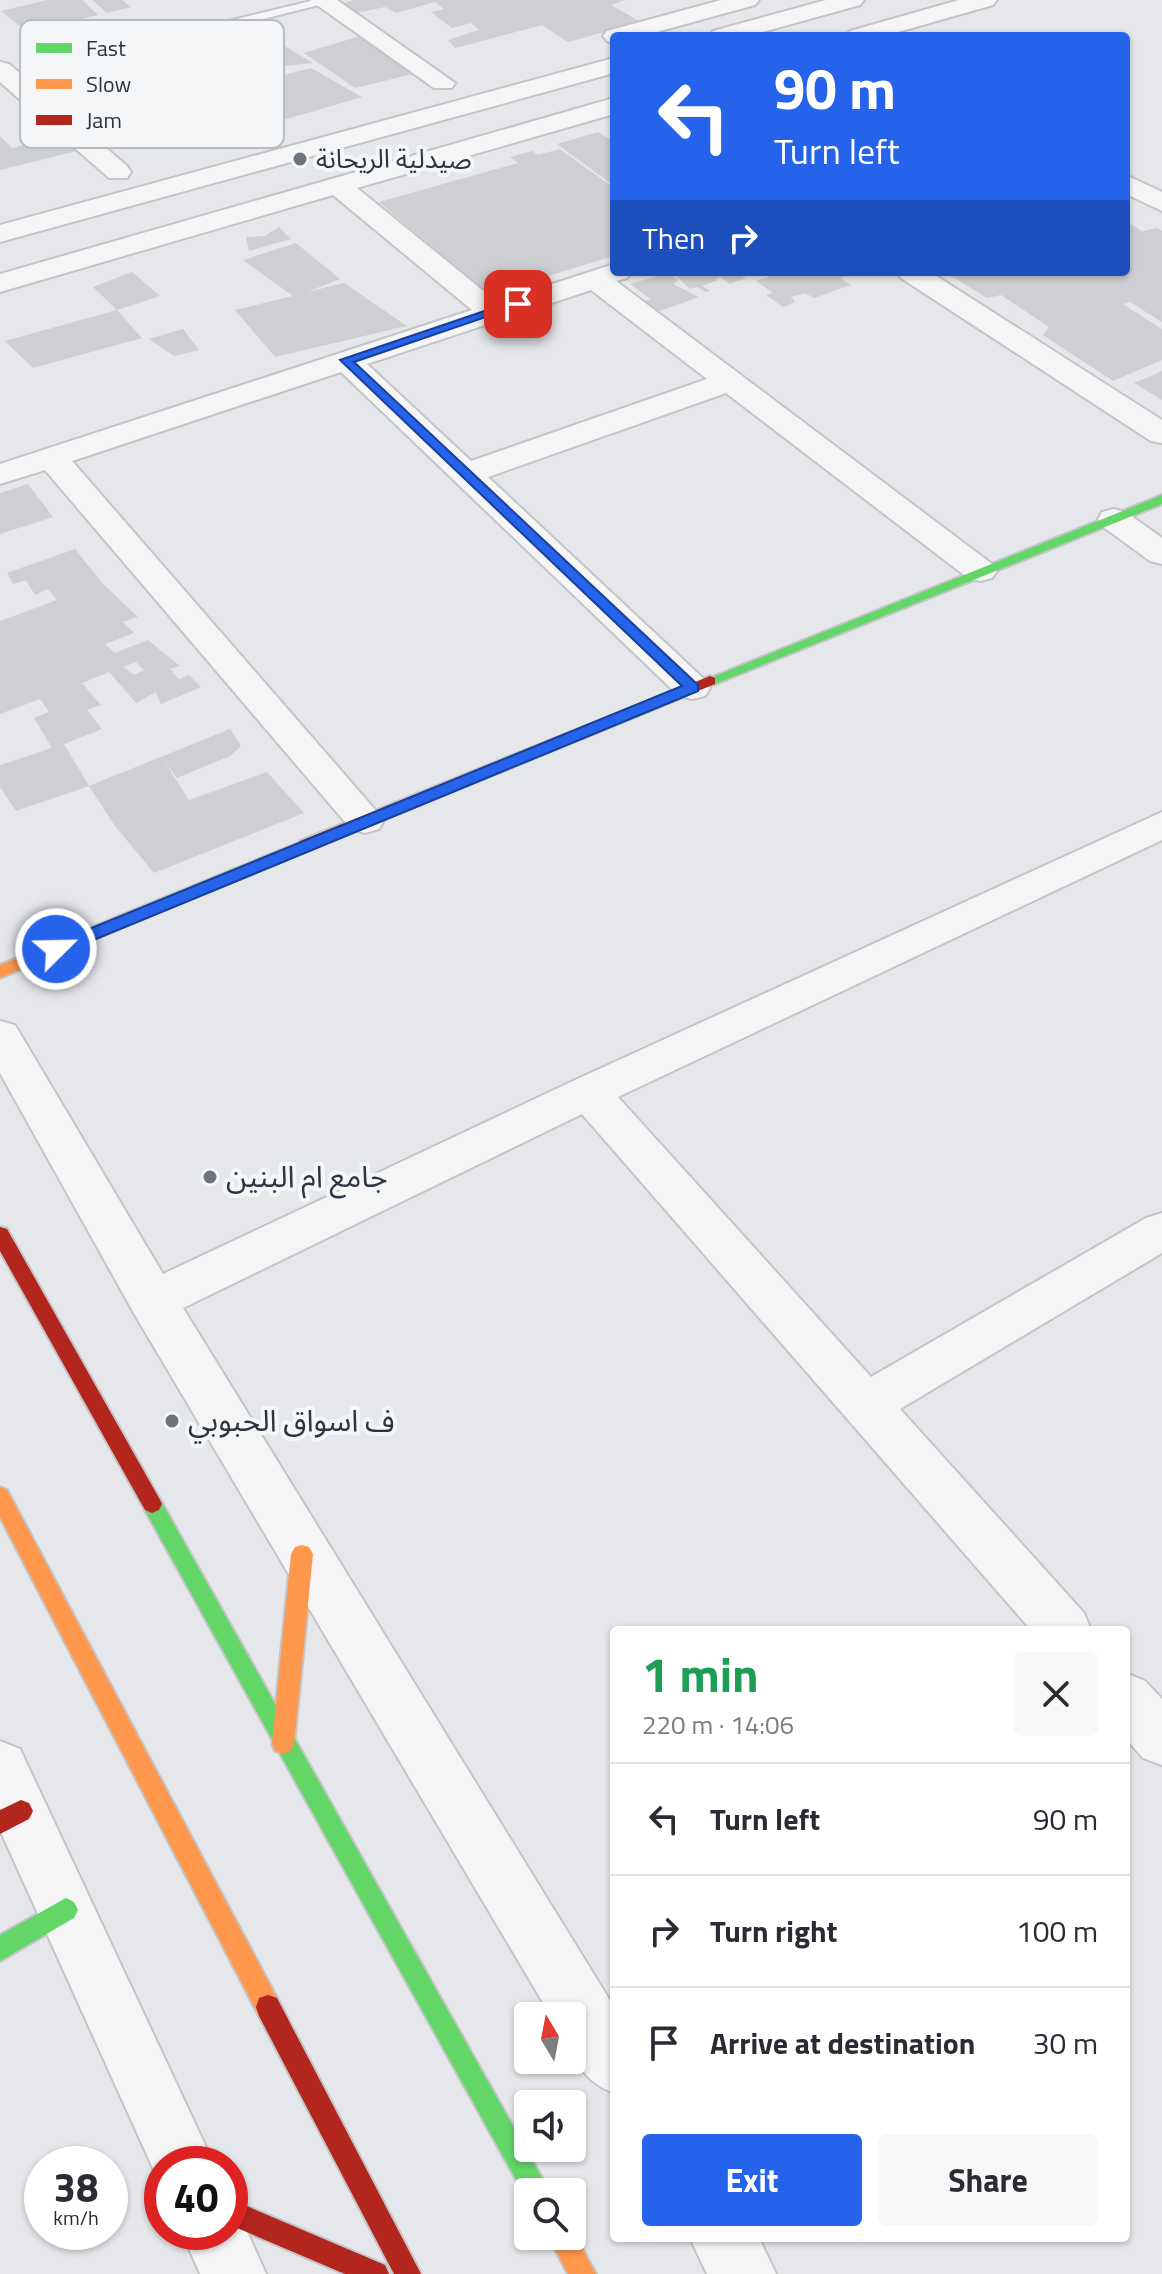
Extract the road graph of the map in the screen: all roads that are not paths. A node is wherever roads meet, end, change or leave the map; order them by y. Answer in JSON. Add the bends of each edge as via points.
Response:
{"nodes":[{"id":1,"x":747,"y":0,"type":"edge"},
{"id":2,"x":852,"y":0,"type":"edge"},
{"id":3,"x":985,"y":0,"type":"edge"},
{"id":4,"x":323,"y":1,"type":"edge"},
{"id":5,"x":697,"y":6,"type":"edge"},
{"id":6,"x":240,"y":20,"type":"edge"},
{"id":7,"x":626,"y":32,"type":"edge"},
{"id":8,"x":736,"y":32,"type":"edge"},
{"id":9,"x":879,"y":32,"type":"edge"},
{"id":10,"x":610,"y":37,"type":"edge"},
{"id":11,"x":585,"y":44,"type":"dead end"},
{"id":12,"x":610,"y":66,"type":"edge"},
{"id":13,"x":471,"y":75,"type":"dead end"},
{"id":14,"x":443,"y":83,"type":"junction"},
{"id":15,"x":413,"y":91,"type":"dead end"},
{"id":16,"x":610,"y":107,"type":"edge"},
{"id":17,"x":90,"y":148,"type":"edge"},
{"id":18,"x":148,"y":164,"type":"dead end"},
{"id":19,"x":118,"y":172,"type":"junction"},
{"id":20,"x":89,"y":180,"type":"dead end"},
{"id":21,"x":1130,"y":185,"type":"edge"},
{"id":22,"x":338,"y":186,"type":"junction"},
{"id":23,"x":1162,"y":203,"type":"edge"},
{"id":24,"x":0,"y":234,"type":"edge"},
{"id":25,"x":606,"y":276,"type":"edge"},
{"id":26,"x":917,"y":276,"type":"edge"},
{"id":27,"x":0,"y":283,"type":"edge"},
{"id":28,"x":492,"y":312,"type":"junction"},
{"id":29,"x":346,"y":360,"type":"junction"},
{"id":30,"x":730,"y":381,"type":"junction"},
{"id":31,"x":1162,"y":434,"type":"edge"},
{"id":32,"x":51,"y":457,"type":"junction"},
{"id":33,"x":0,"y":474,"type":"edge"},
{"id":34,"x":466,"y":474,"type":"junction"},
{"id":35,"x":1162,"y":499,"type":"edge"},
{"id":36,"x":1114,"y":519,"type":"junction"},
{"id":37,"x":1162,"y":554,"type":"edge"},
{"id":38,"x":980,"y":571,"type":"junction"},
{"id":39,"x":692,"y":688,"type":"junction"},
{"id":40,"x":365,"y":820,"type":"junction"},
{"id":41,"x":1162,"y":825,"type":"edge"},
{"id":42,"x":0,"y":972,"type":"edge"},
{"id":43,"x":0,"y":1036,"type":"edge"},
{"id":44,"x":588,"y":1092,"type":"junction"},
{"id":45,"x":1162,"y":1231,"type":"edge"},
{"id":46,"x":0,"y":1234,"type":"edge"},
{"id":47,"x":152,"y":1301,"type":"junction"},
{"id":48,"x":865,"y":1405,"type":"junction"},
{"id":49,"x":0,"y":1496,"type":"edge"},
{"id":50,"x":302,"y":1554,"type":"junction"},
{"id":51,"x":1061,"y":1626,"type":"edge"},
{"id":52,"x":1130,"y":1703,"type":"edge"},
{"id":53,"x":1162,"y":1739,"type":"edge"},
{"id":54,"x":283,"y":1743,"type":"junction"},
{"id":55,"x":7,"y":1801,"type":"edge"},
{"id":56,"x":66,"y":1910,"type":"junction"},
{"id":57,"x":0,"y":1949,"type":"edge"},
{"id":58,"x":610,"y":2056,"type":"edge"},
{"id":59,"x":175,"y":2146,"type":"edge"},
{"id":60,"x":529,"y":2178,"type":"edge"},
{"id":61,"x":248,"y":2220,"type":"edge"},
{"id":62,"x":724,"y":2242,"type":"edge"},
{"id":63,"x":223,"y":2250,"type":"edge"},
{"id":64,"x":569,"y":2250,"type":"edge"},
{"id":65,"x":234,"y":2274,"type":"edge"},
{"id":66,"x":376,"y":2274,"type":"edge"},
{"id":67,"x":408,"y":2274,"type":"edge"},
{"id":68,"x":583,"y":2274,"type":"edge"},
{"id":69,"x":744,"y":2274,"type":"edge"}],
"edges":[{"from":1,"to":5,"type":"street"},
{"from":2,"to":8,"type":"street"},
{"from":3,"to":9,"type":"street"},
{"from":4,"to":6,"type":"lane"},
{"from":4,"to":14,"type":"street"},
{"from":5,"to":7,"type":"street"},
{"from":10,"to":11,"type":"street"},
{"from":12,"to":24,"type":"street"},
{"from":13,"to":14,"type":"street"},
{"from":14,"to":15,"type":"street"},
{"from":16,"to":22,"type":"street"},
{"from":17,"to":19,"type":"street"},
{"from":18,"to":19,"type":"street"},
{"from":19,"to":20,"type":"street"},
{"from":21,"to":23,"type":"street"},
{"from":22,"to":27,"type":"street"},
{"from":22,"to":28,"type":"street"},
{"from":25,"to":28,"type":"street"},
{"from":25,"to":30,"type":"street"},
{"from":26,"to":31,"type":"street"},
{"from":28,"to":29,"type":"street"},
{"from":29,"to":32,"type":"street"},
{"from":29,"to":34,"type":"street"},
{"from":30,"to":34,"type":"street"},
{"from":30,"to":38,"type":"street"},
{"from":32,"to":33,"type":"street"},
{"from":32,"to":40,"type":"street"},
{"from":34,"to":39,"type":"street"},
{"from":35,"to":36,"type":"main road"},
{"from":36,"to":37,"type":"street"},
{"from":36,"to":38,"type":"main road"},
{"from":38,"to":39,"type":"main road"},
{"from":39,"to":40,"type":"main road"},
{"from":40,"to":42,"type":"main road"},
{"from":41,"to":44,"type":"street"},
{"from":43,"to":47,"type":"street"},
{"from":44,"to":47,"type":"street"},
{"from":44,"to":48,"type":"street"},
{"from":45,"to":48,"type":"street"},
{"from":46,"to":54,"type":"main road"},
{"from":47,"to":50,"type":"street"},
{"from":48,"to":51,"type":"street"},
{"from":49,"to":67,"type":"main road"},
{"from":50,"to":54,"type":"main road"},
{"from":50,"to":58,"type":"street"},
{"from":52,"to":53,"type":"street"},
{"from":54,"to":60,"type":"main road"},
{"from":55,"to":56,"type":"street"},
{"from":56,"to":57,"type":"main road"},
{"from":56,"to":59,"type":"street"},
{"from":61,"to":66,"type":"main road"},
{"from":62,"to":69,"type":"street"},
{"from":63,"to":65,"type":"street"},
{"from":64,"to":68,"type":"main road"}]}
